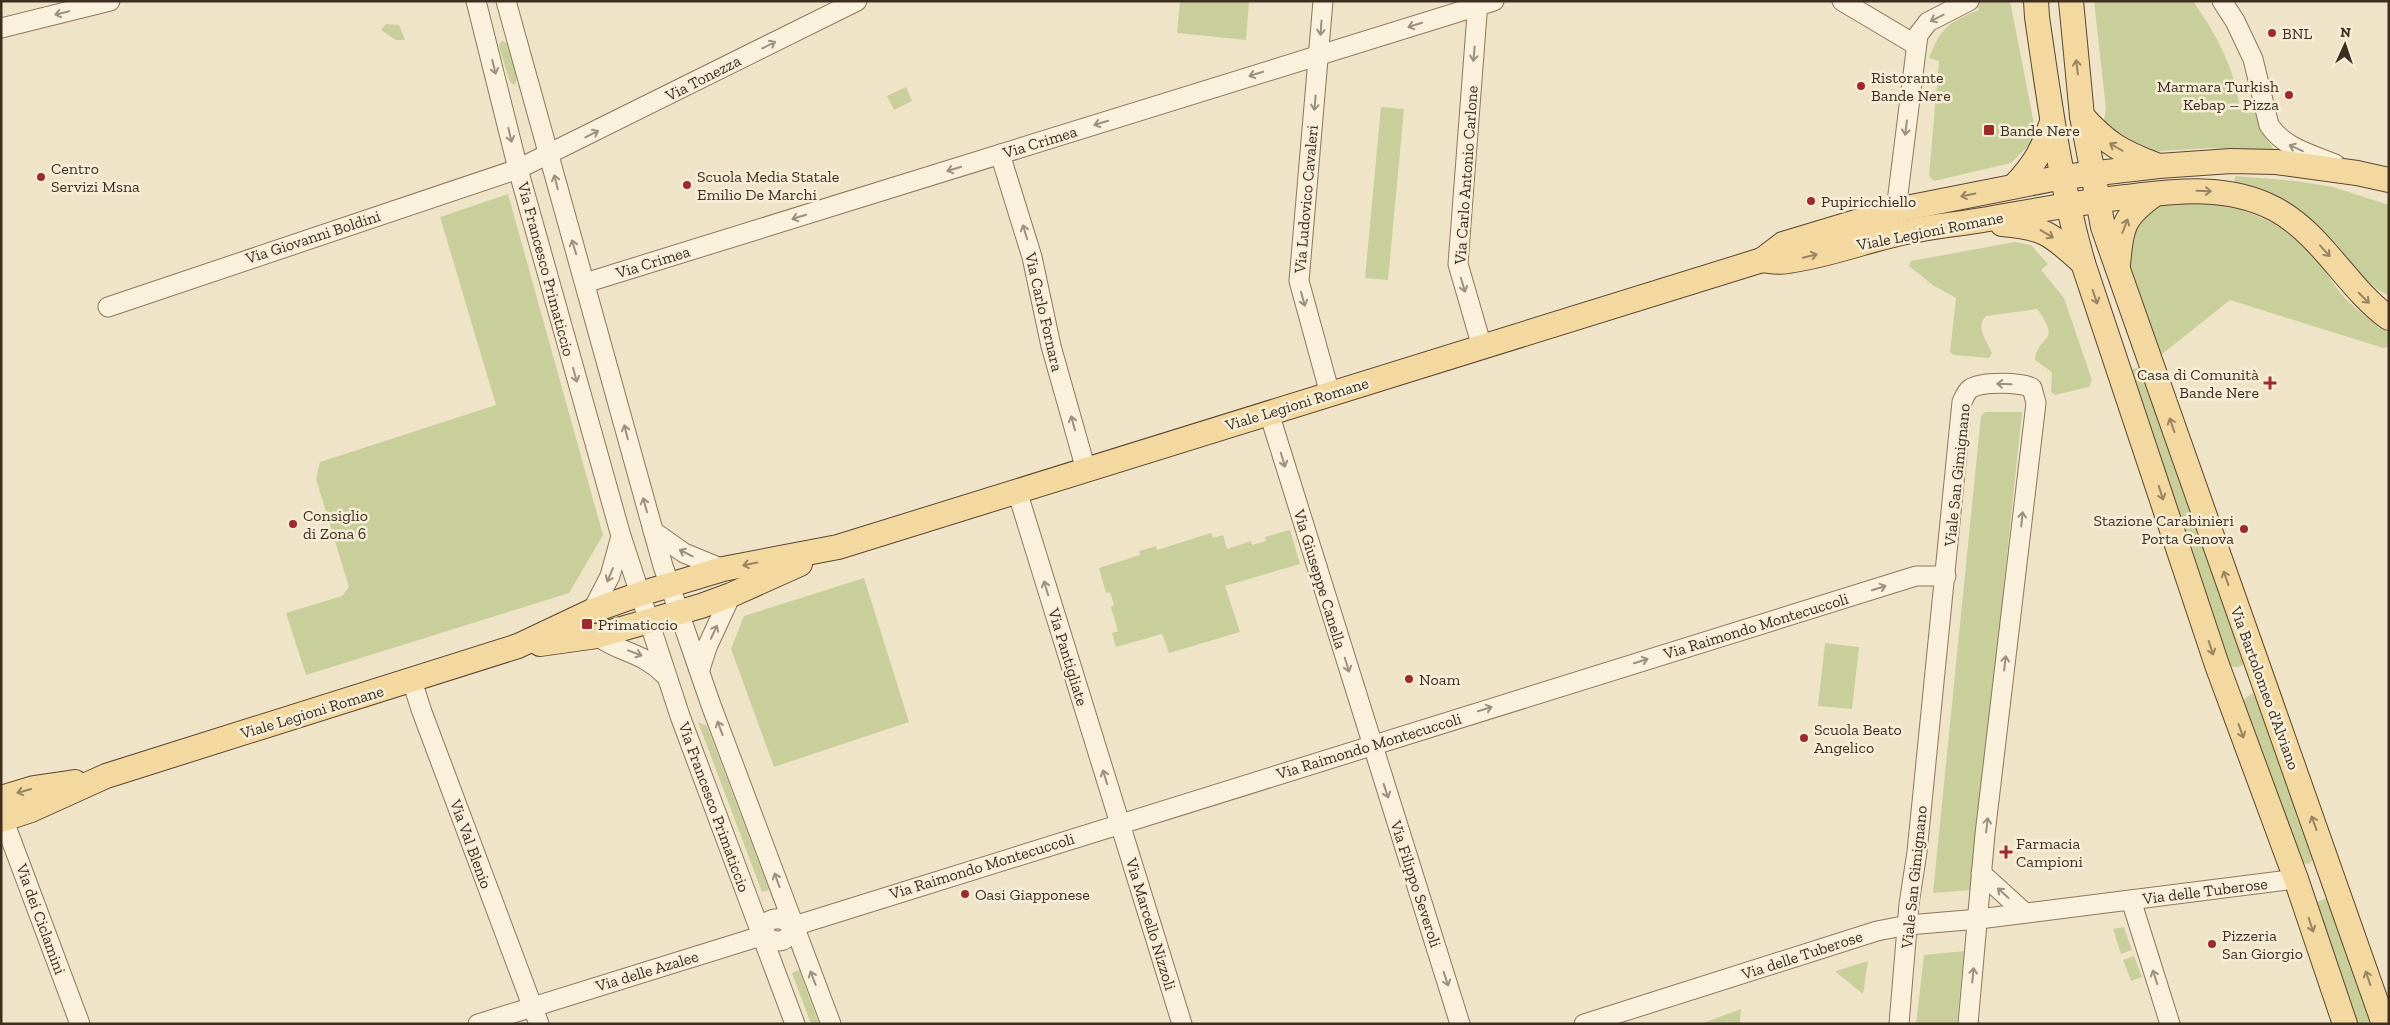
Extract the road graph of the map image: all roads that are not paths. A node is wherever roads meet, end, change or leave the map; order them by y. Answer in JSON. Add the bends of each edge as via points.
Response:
{"nodes":[{"id":1,"x":110,"y":1,"type":"edge"},
{"id":2,"x":857,"y":1,"type":"edge"},
{"id":3,"x":1323,"y":1,"type":"edge"},
{"id":4,"x":1842,"y":1,"type":"edge"},
{"id":5,"x":1969,"y":1,"type":"edge"},
{"id":6,"x":2071,"y":1,"type":"edge"},
{"id":7,"x":1484,"y":3,"type":"edge"},
{"id":8,"x":2227,"y":3,"type":"edge"},
{"id":9,"x":507,"y":5,"type":"edge"},
{"id":10,"x":2034,"y":7,"type":"edge"},
{"id":11,"x":478,"y":8,"type":"edge"},
{"id":12,"x":1,"y":28,"type":"edge"},
{"id":13,"x":517,"y":40,"type":"junction"},
{"id":14,"x":488,"y":44,"type":"junction"},
{"id":15,"x":1916,"y":45,"type":"junction"},
{"id":16,"x":1319,"y":55,"type":"junction"},
{"id":17,"x":2082,"y":116,"type":"junction"},
{"id":18,"x":2053,"y":120,"type":"junction"},
{"id":19,"x":548,"y":154,"type":"junction"},
{"id":20,"x":1000,"y":154,"type":"junction"},
{"id":21,"x":2159,"y":166,"type":"junction"},
{"id":22,"x":518,"y":168,"type":"junction"},
{"id":23,"x":2091,"y":173,"type":"junction"},
{"id":24,"x":2357,"y":173,"type":"junction"},
{"id":25,"x":2063,"y":177,"type":"junction"},
{"id":26,"x":2389,"y":180,"type":"edge"},
{"id":27,"x":2015,"y":185,"type":"junction"},
{"id":28,"x":2156,"y":194,"type":"junction"},
{"id":29,"x":2096,"y":200,"type":"junction"},
{"id":30,"x":2068,"y":204,"type":"junction"},
{"id":31,"x":1896,"y":210,"type":"junction"},
{"id":32,"x":563,"y":211,"type":"junction"},
{"id":33,"x":534,"y":220,"type":"junction"},
{"id":34,"x":1965,"y":224,"type":"junction"},
{"id":35,"x":1762,"y":260,"type":"junction"},
{"id":36,"x":2083,"y":263,"type":"junction"},
{"id":37,"x":2117,"y":271,"type":"junction"},
{"id":38,"x":585,"y":283,"type":"junction"},
{"id":39,"x":108,"y":307,"type":"dead end"},
{"id":40,"x":2389,"y":318,"type":"edge"},
{"id":41,"x":2136,"y":322,"type":"junction"},
{"id":42,"x":2106,"y":332,"type":"junction"},
{"id":43,"x":1482,"y":346,"type":"junction"},
{"id":44,"x":2147,"y":352,"type":"junction"},
{"id":45,"x":2118,"y":364,"type":"junction"},
{"id":46,"x":1330,"y":394,"type":"junction"},
{"id":47,"x":1269,"y":413,"type":"junction"},
{"id":48,"x":1086,"y":470,"type":"junction"},
{"id":49,"x":638,"y":479,"type":"junction"},
{"id":50,"x":606,"y":482,"type":"junction"},
{"id":51,"x":1017,"y":491,"type":"junction"},
{"id":52,"x":653,"y":532,"type":"junction"},
{"id":53,"x":621,"y":536,"type":"junction"},
{"id":54,"x":832,"y":549,"type":"junction"},
{"id":55,"x":723,"y":569,"type":"junction"},
{"id":56,"x":1946,"y":576,"type":"junction"},
{"id":57,"x":671,"y":585,"type":"junction"},
{"id":58,"x":640,"y":594,"type":"junction"},
{"id":59,"x":731,"y":596,"type":"junction"},
{"id":60,"x":592,"y":611,"type":"junction"},
{"id":61,"x":680,"y":612,"type":"junction"},
{"id":62,"x":648,"y":622,"type":"junction"},
{"id":63,"x":597,"y":636,"type":"junction"},
{"id":64,"x":518,"y":646,"type":"junction"},
{"id":65,"x":700,"y":669,"type":"junction"},
{"id":66,"x":2260,"y":673,"type":"junction"},
{"id":67,"x":668,"y":678,"type":"junction"},
{"id":68,"x":412,"y":681,"type":"junction"},
{"id":69,"x":2224,"y":685,"type":"junction"},
{"id":70,"x":1372,"y":744,"type":"junction"},
{"id":71,"x":2,"y":813,"type":"edge"},
{"id":72,"x":1120,"y":823,"type":"junction"},
{"id":73,"x":2331,"y":868,"type":"junction"},
{"id":74,"x":1982,"y":873,"type":"junction"},
{"id":75,"x":2296,"y":879,"type":"junction"},
{"id":76,"x":2131,"y":900,"type":"junction"},
{"id":77,"x":2025,"y":912,"type":"junction"},
{"id":78,"x":1979,"y":918,"type":"junction"},
{"id":79,"x":1908,"y":925,"type":"junction"},
{"id":80,"x":794,"y":926,"type":"junction"},
{"id":81,"x":762,"y":936,"type":"junction"},
{"id":82,"x":535,"y":1015,"type":"edge"},
{"id":83,"x":1631,"y":1017,"type":"edge"},
{"id":84,"x":80,"y":1024,"type":"edge"},
{"id":85,"x":478,"y":1024,"type":"edge"},
{"id":86,"x":795,"y":1024,"type":"edge"},
{"id":87,"x":831,"y":1024,"type":"edge"},
{"id":88,"x":1182,"y":1024,"type":"edge"},
{"id":89,"x":1460,"y":1024,"type":"edge"},
{"id":90,"x":1584,"y":1024,"type":"edge"},
{"id":91,"x":1899,"y":1024,"type":"edge"},
{"id":92,"x":1968,"y":1024,"type":"edge"},
{"id":93,"x":2170,"y":1024,"type":"edge"},
{"id":94,"x":2345,"y":1024,"type":"edge"},
{"id":95,"x":2384,"y":1024,"type":"edge"}],
"edges":[{"from":1,"to":12,"type":"street","one_way":true},
{"from":19,"to":2,"type":"street","name":"Via Tonezza","one_way":true},
{"from":3,"to":16,"type":"street","name":"Via Ludovico Cavaleri","one_way":true},
{"from":4,"to":15,"type":"street"},
{"from":5,"to":15,"type":"street","one_way":true,"via":[[1928,22],[1922,28]]},
{"from":17,"to":6,"type":"main road","one_way":true},
{"from":7,"to":16,"type":"street","name":"Via Crimea","one_way":true},
{"from":7,"to":43,"type":"street","name":"Via Carlo Antonio Carlone","one_way":true,"via":[[1458,264]]},
{"from":24,"to":8,"type":"street","one_way":true,"via":[[2290,146],[2275,134],[2269,125],[2253,59]]},
{"from":9,"to":11,"type":"street","via":[[500,20],[487,19]]},
{"from":9,"to":13,"type":"street","name":"Via Francesco Primaticcio"},
{"from":10,"to":18,"type":"main road"},
{"from":11,"to":14,"type":"street","name":"Via Francesco Primaticcio"},
{"from":13,"to":14,"type":"street","via":[[501,33]]},
{"from":13,"to":19,"type":"street","name":"Via Francesco Primaticcio"},
{"from":14,"to":22,"type":"street","name":"Via Francesco Primaticcio","one_way":true},
{"from":15,"to":31,"type":"street","one_way":true},
{"from":16,"to":20,"type":"street","name":"Via Crimea","one_way":true},
{"from":16,"to":46,"type":"street","name":"Via Ludovico Cavaleri","one_way":true,"via":[[1299,281]]},
{"from":21,"to":17,"type":"main road","one_way":true,"via":[[2106,141]]},
{"from":17,"to":23,"type":"main road"},
{"from":18,"to":25,"type":"main road"},
{"from":18,"to":27,"type":"main road","via":[[2037,160]]},
{"from":19,"to":22,"type":"street","name":"Via Tonezza"},
{"from":32,"to":19,"type":"street","name":"Via Francesco Primaticcio","one_way":true},
{"from":20,"to":38,"type":"street","name":"Via Crimea","one_way":true},
{"from":48,"to":20,"type":"street","name":"Via Carlo Fornara","one_way":true,"via":[[1051,346],[1032,257]]},
{"from":21,"to":23,"type":"main road","name":"Viale Legioni Romane"},
{"from":21,"to":24,"type":"main road","name":"Viale Legioni Romane","via":[[2276,162]]},
{"from":22,"to":33,"type":"street","name":"Via Francesco Primaticcio"},
{"from":22,"to":39,"type":"street","name":"Via Giovanni Boldini"},
{"from":23,"to":25,"type":"main road","name":"Viale Legioni Romane"},
{"from":23,"to":29,"type":"main road"},
{"from":24,"to":26,"type":"main road","name":"Viale Legioni Romane"},
{"from":25,"to":27,"type":"main road","name":"Viale Legioni Romane"},
{"from":25,"to":30,"type":"main road"},
{"from":27,"to":31,"type":"main road","name":"Viale Legioni Romane","one_way":true},
{"from":28,"to":29,"type":"main road","name":"Viale Legioni Romane"},
{"from":37,"to":28,"type":"main road","one_way":true,"via":[[2124,224],[2137,207]]},
{"from":28,"to":40,"type":"main road","name":"Viale Legioni Romane","one_way":true,"via":[[2217,192],[2256,200],[2275,209],[2326,250],[2362,296]]},
{"from":29,"to":30,"type":"main road","name":"Viale Legioni Romane"},
{"from":29,"to":37,"type":"main road"},
{"from":30,"to":34,"type":"main road","name":"Viale Legioni Romane"},
{"from":30,"to":36,"type":"main road"},
{"from":31,"to":35,"type":"main road","name":"Viale Legioni Romane","via":[[1783,244]]},
{"from":32,"to":33,"type":"street","via":[[548,206],[540,209]]},
{"from":38,"to":32,"type":"street","name":"Via Francesco Primaticcio","one_way":true},
{"from":33,"to":50,"type":"street","name":"Via Francesco Primaticcio","one_way":true},
{"from":35,"to":34,"type":"main road","name":"Viale Legioni Romane","one_way":true,"via":[[1788,262],[1907,232]]},
{"from":34,"to":36,"type":"main road","one_way":true,"via":[[2021,225],[2040,229]]},
{"from":35,"to":43,"type":"main road","name":"Viale Legioni Romane"},
{"from":36,"to":42,"type":"main road","one_way":true},
{"from":37,"to":41,"type":"main road"},
{"from":49,"to":38,"type":"street","name":"Via Francesco Primaticcio","one_way":true},
{"from":41,"to":42,"type":"main road","via":[[2118,319]]},
{"from":41,"to":44,"type":"main road"},
{"from":42,"to":45,"type":"main road"},
{"from":43,"to":46,"type":"main road","name":"Viale Legioni Romane"},
{"from":44,"to":45,"type":"main road","via":[[2131,364]]},
{"from":66,"to":44,"type":"main road","name":"Via Bartolomeo d'Alviano","one_way":true},
{"from":45,"to":69,"type":"main road","one_way":true},
{"from":46,"to":47,"type":"main road","name":"Viale Legioni Romane"},
{"from":47,"to":48,"type":"main road","name":"Viale Legioni Romane"},
{"from":47,"to":70,"type":"street","name":"Via Giuseppe Canella","one_way":true},
{"from":48,"to":51,"type":"main road","name":"Viale Legioni Romane"},
{"from":49,"to":50,"type":"street","via":[[627,490]]},
{"from":52,"to":49,"type":"street","name":"Via Francesco Primaticcio","one_way":true},
{"from":50,"to":53,"type":"street","name":"Via Francesco Primaticcio"},
{"from":51,"to":54,"type":"main road","name":"Viale Legioni Romane"},
{"from":72,"to":51,"type":"street","name":"Via Pantigliate","one_way":true},
{"from":55,"to":52,"type":"street","one_way":true,"via":[[684,553]]},
{"from":52,"to":57,"type":"street","name":"Via Francesco Primaticcio"},
{"from":53,"to":58,"type":"street","name":"Via Francesco Primaticcio"},
{"from":53,"to":60,"type":"street","one_way":true,"via":[[610,576]]},
{"from":54,"to":55,"type":"main road","name":"Viale Legioni Romane","one_way":true},
{"from":54,"to":59,"type":"main road","name":"Viale Legioni Romane"},
{"from":55,"to":57,"type":"main road","name":"Viale Legioni Romane"},
{"from":70,"to":56,"type":"street","name":"Via Raimondo Montecuccoli","one_way":true,"via":[[1916,576]]},
{"from":74,"to":56,"type":"street","name":"Viale San Gimignano","one_way":true,"via":[[2036,396],[2026,385],[1995,384],[1970,389],[1962,402]]},
{"from":56,"to":79,"type":"street","name":"Viale San Gimignano"},
{"from":57,"to":58,"type":"main road","name":"Viale Legioni Romane"},
{"from":57,"to":61,"type":"street"},
{"from":58,"to":60,"type":"main road","name":"Viale Legioni Romane"},
{"from":58,"to":62,"type":"street"},
{"from":59,"to":61,"type":"main road","name":"Viale Legioni Romane"},
{"from":65,"to":59,"type":"street","one_way":true},
{"from":60,"to":64,"type":"main road","name":"Viale Legioni Romane"},
{"from":61,"to":62,"type":"main road","name":"Viale Legioni Romane"},
{"from":61,"to":65,"type":"street"},
{"from":62,"to":63,"type":"main road","name":"Viale Legioni Romane"},
{"from":62,"to":67,"type":"street","name":"Via Francesco Primaticcio"},
{"from":63,"to":64,"type":"main road","name":"Viale Legioni Romane"},
{"from":63,"to":67,"type":"street","name":"Via Francesco Primaticcio","one_way":true,"via":[[643,656]]},
{"from":64,"to":68,"type":"main road","name":"Viale Legioni Romane"},
{"from":80,"to":65,"type":"street","name":"Via Francesco Primaticcio","one_way":true},
{"from":66,"to":69,"type":"main road"},
{"from":73,"to":66,"type":"main road","name":"Via Bartolomeo d'Alviano","one_way":true},
{"from":67,"to":81,"type":"street","name":"Via Francesco Primaticcio"},
{"from":68,"to":71,"type":"main road","name":"Viale Legioni Romane","via":[[106,776],[31,810]]},
{"from":68,"to":82,"type":"street","name":"Via Val Blenio"},
{"from":69,"to":75,"type":"main road","one_way":true},
{"from":70,"to":72,"type":"street","name":"Via Raimondo Montecuccoli"},
{"from":70,"to":89,"type":"street","name":"Via Filippo Severoli","one_way":true},
{"from":71,"to":84,"type":"street","name":"Via dei Ciclamini"},
{"from":72,"to":80,"type":"street","name":"Via Raimondo Montecuccoli"},
{"from":72,"to":88,"type":"street","name":"Via Marcello Nizzoli"},
{"from":73,"to":75,"type":"main road"},
{"from":95,"to":73,"type":"main road","name":"Via Bartolomeo d'Alviano","one_way":true},
{"from":77,"to":74,"type":"street","one_way":true},
{"from":74,"to":78,"type":"street","name":"Viale San Gimignano"},
{"from":75,"to":76,"type":"street","name":"Via delle Tuberose"},
{"from":75,"to":94,"type":"main road","one_way":true},
{"from":76,"to":77,"type":"street","name":"Via delle Tuberose"},
{"from":93,"to":76,"type":"street","one_way":true},
{"from":77,"to":78,"type":"street","name":"Via delle Tuberose"},
{"from":78,"to":79,"type":"street","name":"Via delle Tuberose"},
{"from":92,"to":78,"type":"street","name":"Viale San Gimignano","one_way":true},
{"from":79,"to":83,"type":"street","name":"Via delle Tuberose","via":[[1869,933]]},
{"from":79,"to":91,"type":"street","name":"Viale San Gimignano"},
{"from":80,"to":81,"type":"street","via":[[782,941]]},
{"from":87,"to":80,"type":"street","name":"Via Francesco Primaticcio","one_way":true},
{"from":81,"to":82,"type":"street","name":"Via delle Azalee"},
{"from":81,"to":86,"type":"street","name":"Via Francesco Primaticcio"},
{"from":82,"to":85,"type":"street","name":"Via delle Azalee"},
{"from":83,"to":90,"type":"street","name":"Via delle Tuberose"}]}
